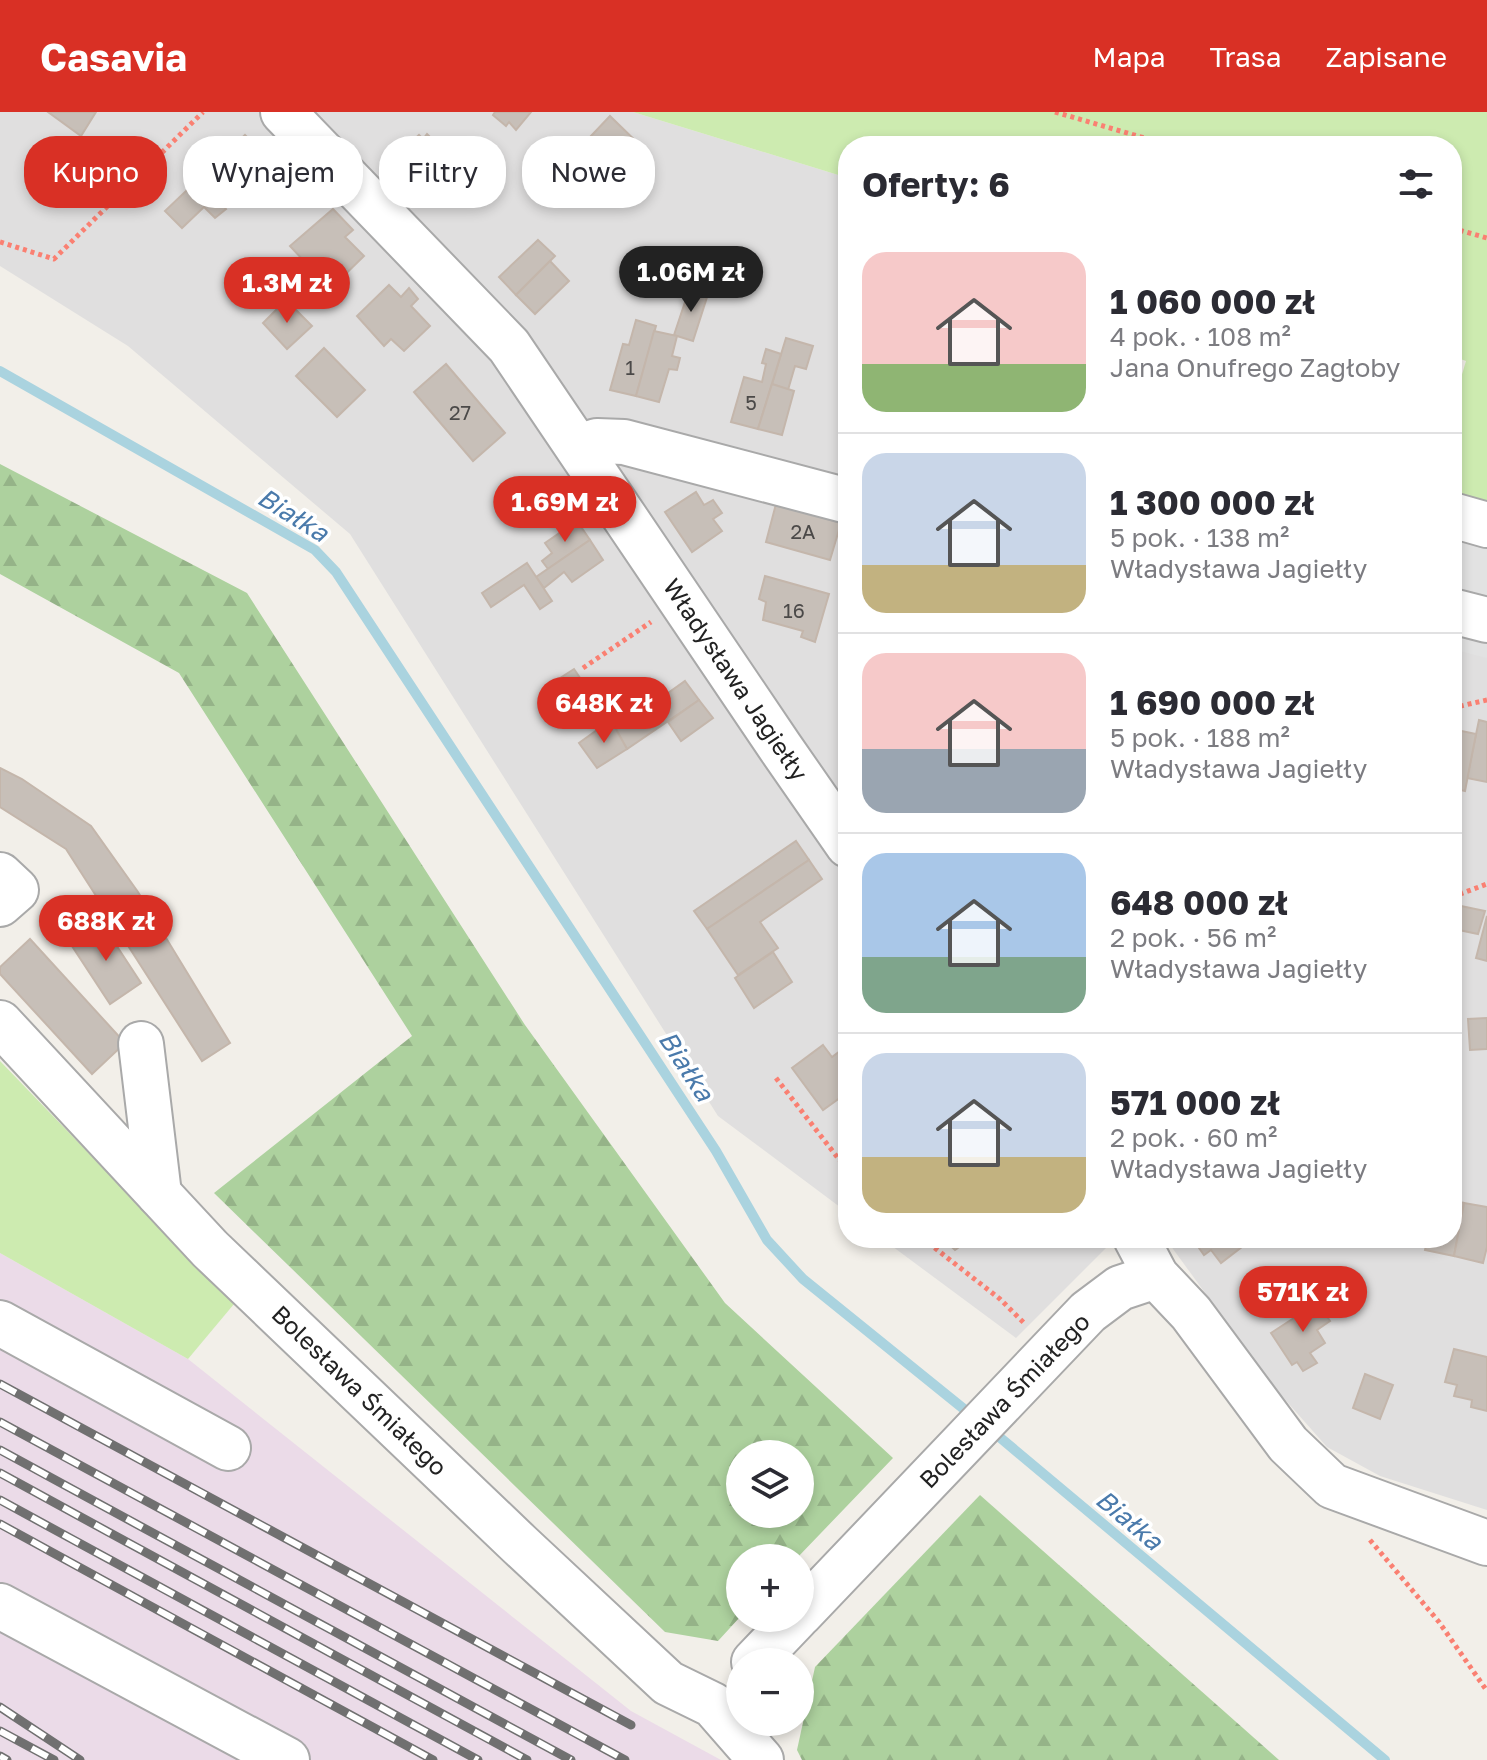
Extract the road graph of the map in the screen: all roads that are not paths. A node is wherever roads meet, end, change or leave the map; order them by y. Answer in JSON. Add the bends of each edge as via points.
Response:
{"nodes":[{"id":1,"x":283,"y":112,"type":"edge"},
{"id":2,"x":578,"y":447,"type":"junction"},
{"id":3,"x":838,"y":498,"type":"edge"},
{"id":4,"x":1462,"y":518,"type":"edge"},
{"id":5,"x":1487,"y":525,"type":"edge"},
{"id":6,"x":1462,"y":614,"type":"edge"},
{"id":7,"x":1487,"y":620,"type":"edge"},
{"id":8,"x":838,"y":830,"type":"edge"},
{"id":9,"x":0,"y":875,"type":"edge"},
{"id":10,"x":0,"y":904,"type":"edge"},
{"id":11,"x":0,"y":1023,"type":"edge"},
{"id":12,"x":141,"y":1044,"type":"dead end"},
{"id":13,"x":159,"y":1194,"type":"junction"},
{"id":14,"x":1141,"y":1248,"type":"edge"},
{"id":15,"x":1156,"y":1276,"type":"junction"},
{"id":16,"x":0,"y":1323,"type":"edge"},
{"id":17,"x":228,"y":1448,"type":"dead end"},
{"id":18,"x":1487,"y":1543,"type":"edge"},
{"id":19,"x":814,"y":1599,"type":"edge"},
{"id":20,"x":0,"y":1606,"type":"edge"},
{"id":21,"x":783,"y":1632,"type":"edge"},
{"id":22,"x":767,"y":1648,"type":"edge"},
{"id":23,"x":726,"y":1691,"type":"edge"},
{"id":24,"x":749,"y":1736,"type":"edge"},
{"id":25,"x":287,"y":1760,"type":"edge"},
{"id":26,"x":761,"y":1760,"type":"edge"}],
"edges":[{"from":1,"to":2,"type":"street","name":"Władysława Jagiełły","via":[[509,346]]},
{"from":2,"to":3,"type":"street","via":[[624,442]]},
{"from":2,"to":8,"type":"street","name":"Władysława Jagiełły"},
{"from":4,"to":5,"type":"street"},
{"from":6,"to":7,"type":"street"},
{"from":9,"to":10,"type":"street","via":[[16,890]]},
{"from":11,"to":13,"type":"street","name":"Bolesława Śmiałego"},
{"from":12,"to":13,"type":"street"},
{"from":13,"to":23,"type":"street","name":"Bolesława Śmiałego","via":[[668,1683]]},
{"from":14,"to":15,"type":"street"},
{"from":15,"to":18,"type":"street","via":[[1191,1313],[1288,1444],[1332,1486]]},
{"from":15,"to":19,"type":"street","name":"Bolesława Śmiałego","via":[[1120,1288],[1088,1312]]},
{"from":16,"to":17,"type":"street"},
{"from":20,"to":25,"type":"street"},
{"from":21,"to":22,"type":"street","name":"Bolesława Śmiałego"},
{"from":24,"to":26,"type":"street"}]}
